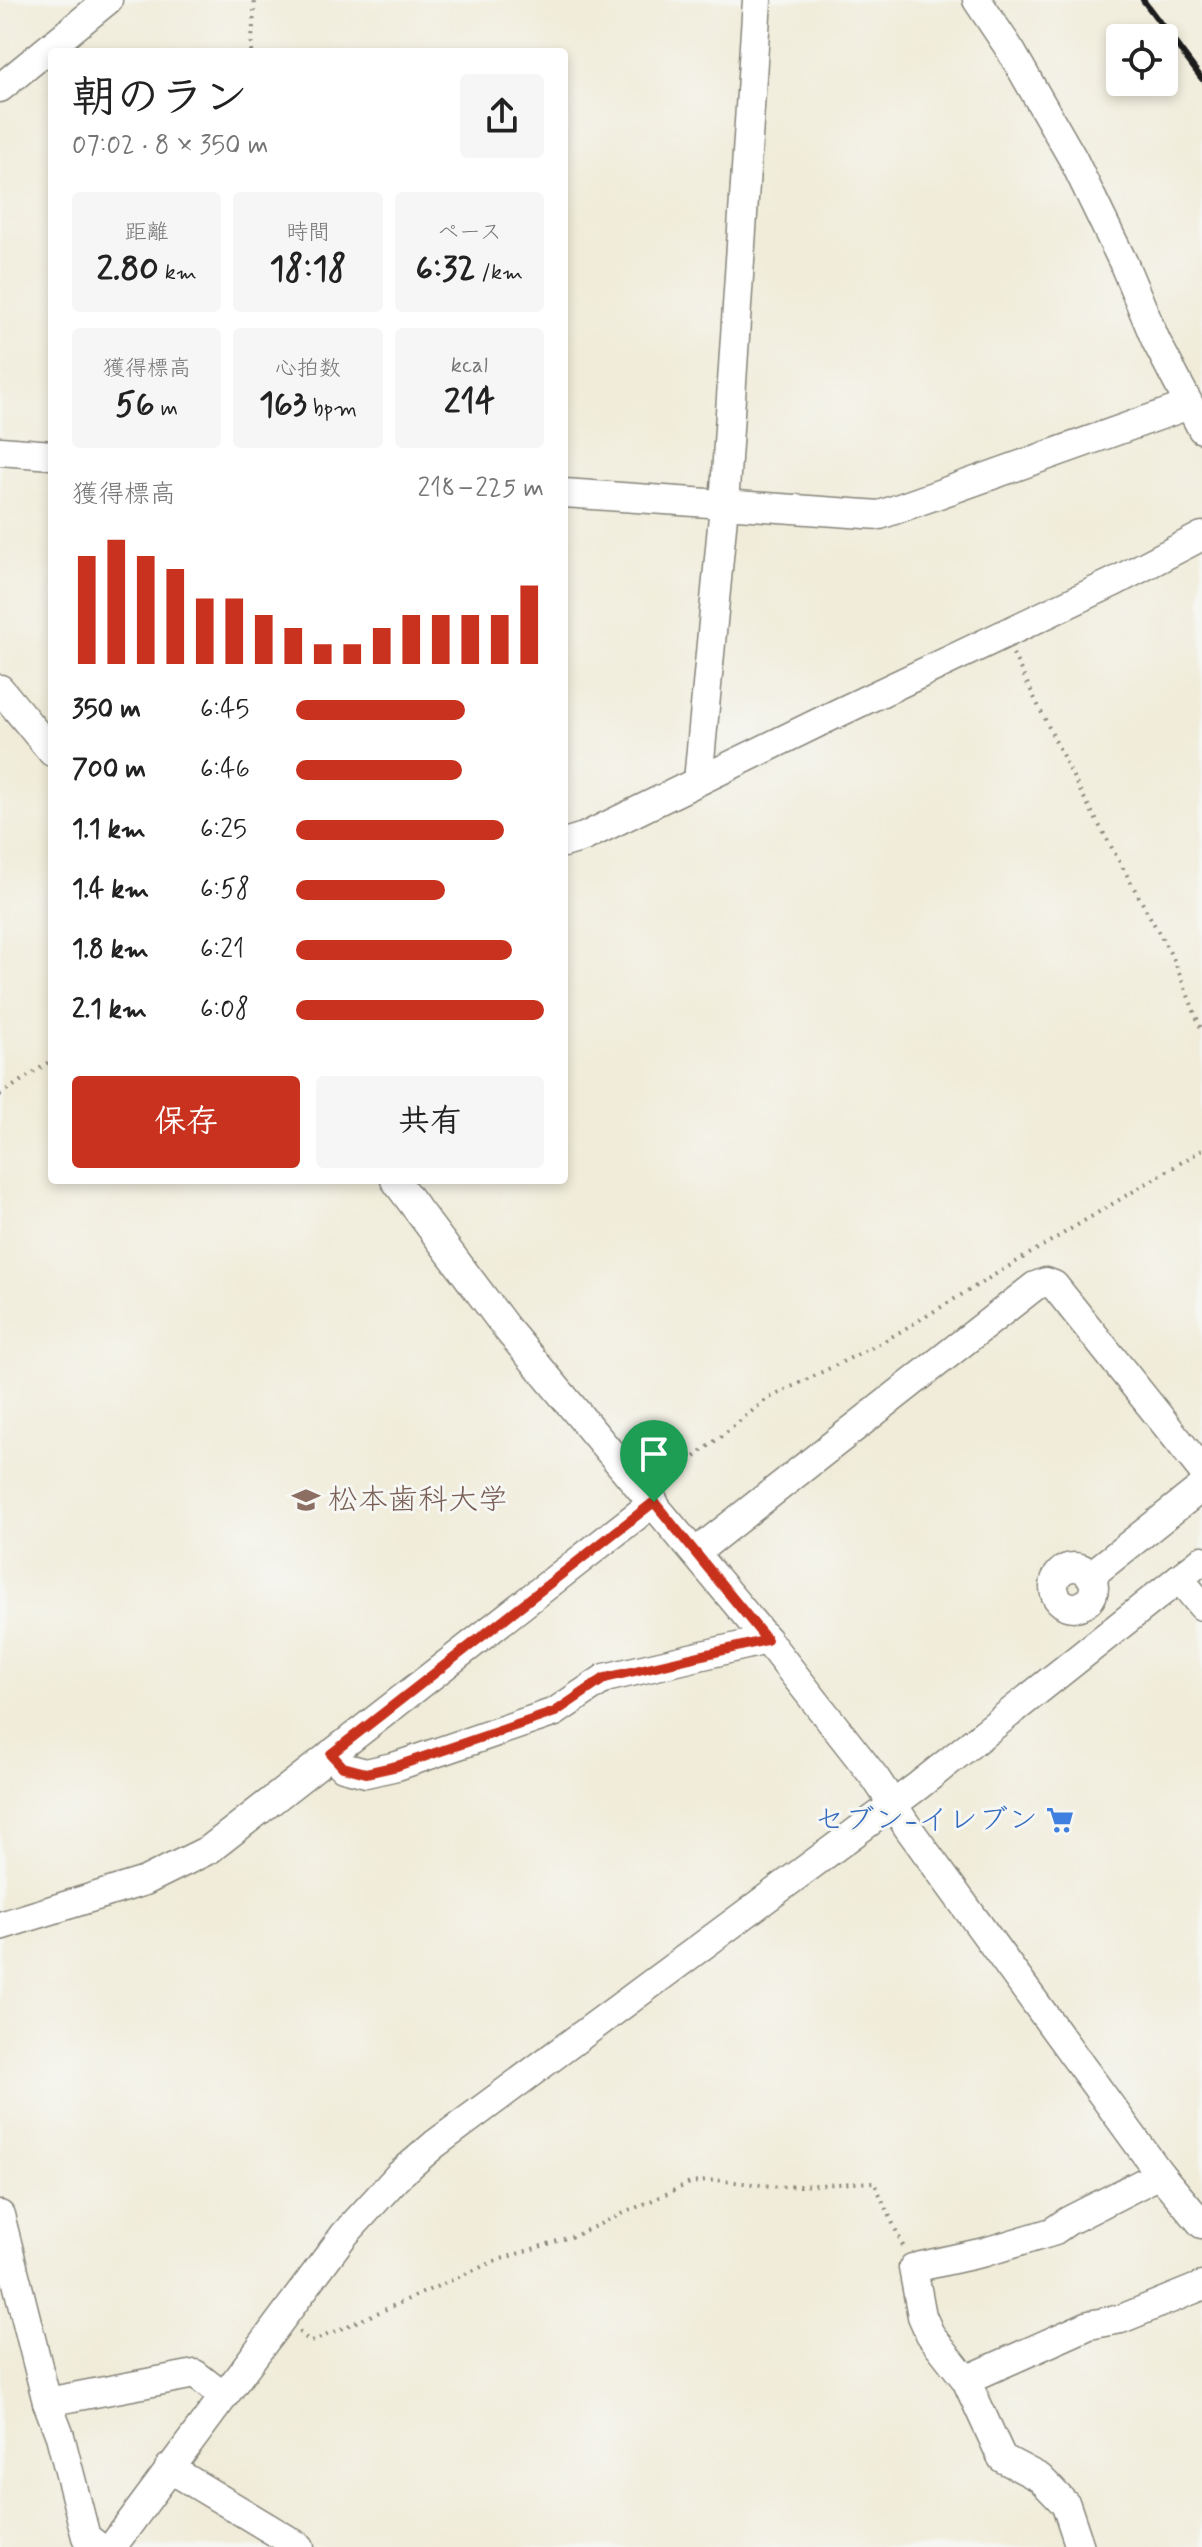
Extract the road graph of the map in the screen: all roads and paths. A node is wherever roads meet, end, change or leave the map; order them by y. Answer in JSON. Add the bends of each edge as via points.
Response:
{"nodes":[{"id":1,"x":108,"y":0,"type":"edge"},
{"id":2,"x":255,"y":0,"type":"edge"},
{"id":3,"x":757,"y":0,"type":"edge"},
{"id":4,"x":977,"y":0,"type":"edge"},
{"id":5,"x":49,"y":48,"type":"edge"},
{"id":6,"x":251,"y":48,"type":"edge"},
{"id":7,"x":48,"y":49,"type":"edge"},
{"id":8,"x":0,"y":88,"type":"edge"},
{"id":9,"x":1196,"y":417,"type":"edge"},
{"id":10,"x":0,"y":451,"type":"edge"},
{"id":11,"x":48,"y":455,"type":"edge"},
{"id":12,"x":568,"y":493,"type":"edge"},
{"id":13,"x":724,"y":505,"type":"junction"},
{"id":14,"x":1202,"y":536,"type":"edge"},
{"id":15,"x":1003,"y":635,"type":"junction"},
{"id":16,"x":0,"y":689,"type":"edge"},
{"id":17,"x":48,"y":747,"type":"edge"},
{"id":18,"x":698,"y":781,"type":"junction"},
{"id":19,"x":568,"y":842,"type":"edge"},
{"id":20,"x":1202,"y":1031,"type":"edge"},
{"id":21,"x":48,"y":1063,"type":"edge"},
{"id":22,"x":0,"y":1095,"type":"edge"},
{"id":23,"x":1202,"y":1150,"type":"edge"},
{"id":24,"x":398,"y":1184,"type":"edge"},
{"id":25,"x":1202,"y":1470,"type":"edge"},
{"id":26,"x":1202,"y":1487,"type":"edge"},
{"id":27,"x":654,"y":1502,"type":"junction"},
{"id":28,"x":695,"y":1553,"type":"junction"},
{"id":29,"x":1202,"y":1560,"type":"edge"},
{"id":30,"x":1090,"y":1576,"type":"dead end"},
{"id":31,"x":1179,"y":1578,"type":"junction"},
{"id":32,"x":1202,"y":1606,"type":"edge"},
{"id":33,"x":767,"y":1640,"type":"junction"},
{"id":34,"x":331,"y":1754,"type":"junction"},
{"id":35,"x":892,"y":1805,"type":"junction"},
{"id":36,"x":0,"y":1926,"type":"edge"},
{"id":37,"x":1160,"y":2174,"type":"junction"},
{"id":38,"x":0,"y":2215,"type":"edge"},
{"id":39,"x":1202,"y":2224,"type":"edge"},
{"id":40,"x":913,"y":2268,"type":"junction"},
{"id":41,"x":1202,"y":2286,"type":"edge"},
{"id":42,"x":282,"y":2318,"type":"junction"},
{"id":43,"x":966,"y":2380,"type":"junction"},
{"id":44,"x":223,"y":2396,"type":"junction"},
{"id":45,"x":47,"y":2402,"type":"junction"},
{"id":46,"x":169,"y":2468,"type":"junction"},
{"id":47,"x":99,"y":2547,"type":"edge"},
{"id":48,"x":112,"y":2547,"type":"edge"},
{"id":49,"x":300,"y":2547,"type":"edge"},
{"id":50,"x":1080,"y":2547,"type":"edge"}],
"edges":[{"from":1,"to":5,"type":"street"},
{"from":2,"to":6,"type":"path"},
{"from":3,"to":13,"type":"street"},
{"from":4,"to":9,"type":"street","via":[[1073,159]]},
{"from":7,"to":8,"type":"street"},
{"from":9,"to":13,"type":"street","via":[[880,515]]},
{"from":10,"to":11,"type":"street"},
{"from":12,"to":13,"type":"street"},
{"from":13,"to":18,"type":"street"},
{"from":14,"to":15,"type":"street"},
{"from":15,"to":18,"type":"street"},
{"from":15,"to":20,"type":"path","via":[[1077,785],[1174,960]]},
{"from":16,"to":17,"type":"street"},
{"from":18,"to":19,"type":"street"},
{"from":21,"to":22,"type":"path"},
{"from":23,"to":27,"type":"path","via":[[883,1342],[767,1399],[665,1481]]},
{"from":24,"to":27,"type":"street","via":[[507,1329]]},
{"from":25,"to":28,"type":"street","via":[[1054,1285],[1046,1282]]},
{"from":26,"to":30,"type":"street"},
{"from":27,"to":28,"type":"street"},
{"from":27,"to":34,"type":"street"},
{"from":28,"to":33,"type":"street"},
{"from":29,"to":31,"type":"street"},
{"from":31,"to":32,"type":"street"},
{"from":31,"to":35,"type":"street"},
{"from":33,"to":34,"type":"street","via":[[605,1678],[555,1712],[397,1766],[366,1773],[343,1767]]},
{"from":33,"to":35,"type":"street"},
{"from":34,"to":36,"type":"street","via":[[210,1849],[145,1881]]},
{"from":35,"to":37,"type":"street"},
{"from":35,"to":42,"type":"street","via":[[435,2144],[366,2210]]},
{"from":37,"to":39,"type":"street"},
{"from":37,"to":40,"type":"street","via":[[1052,2232]]},
{"from":38,"to":45,"type":"street"},
{"from":40,"to":42,"type":"path","via":[[874,2182],[780,2187],[716,2180],[690,2183],[576,2235],[495,2261],[311,2342]]},
{"from":40,"to":43,"type":"street","via":[[930,2334]]},
{"from":41,"to":43,"type":"street","via":[[1121,2319],[1089,2325]]},
{"from":42,"to":44,"type":"street"},
{"from":43,"to":50,"type":"street","via":[[1002,2458],[1040,2478],[1066,2505]]},
{"from":44,"to":45,"type":"street","via":[[195,2374]]},
{"from":44,"to":46,"type":"street"},
{"from":45,"to":47,"type":"street","via":[[86,2537]]},
{"from":46,"to":48,"type":"street"},
{"from":46,"to":49,"type":"street"}]}
